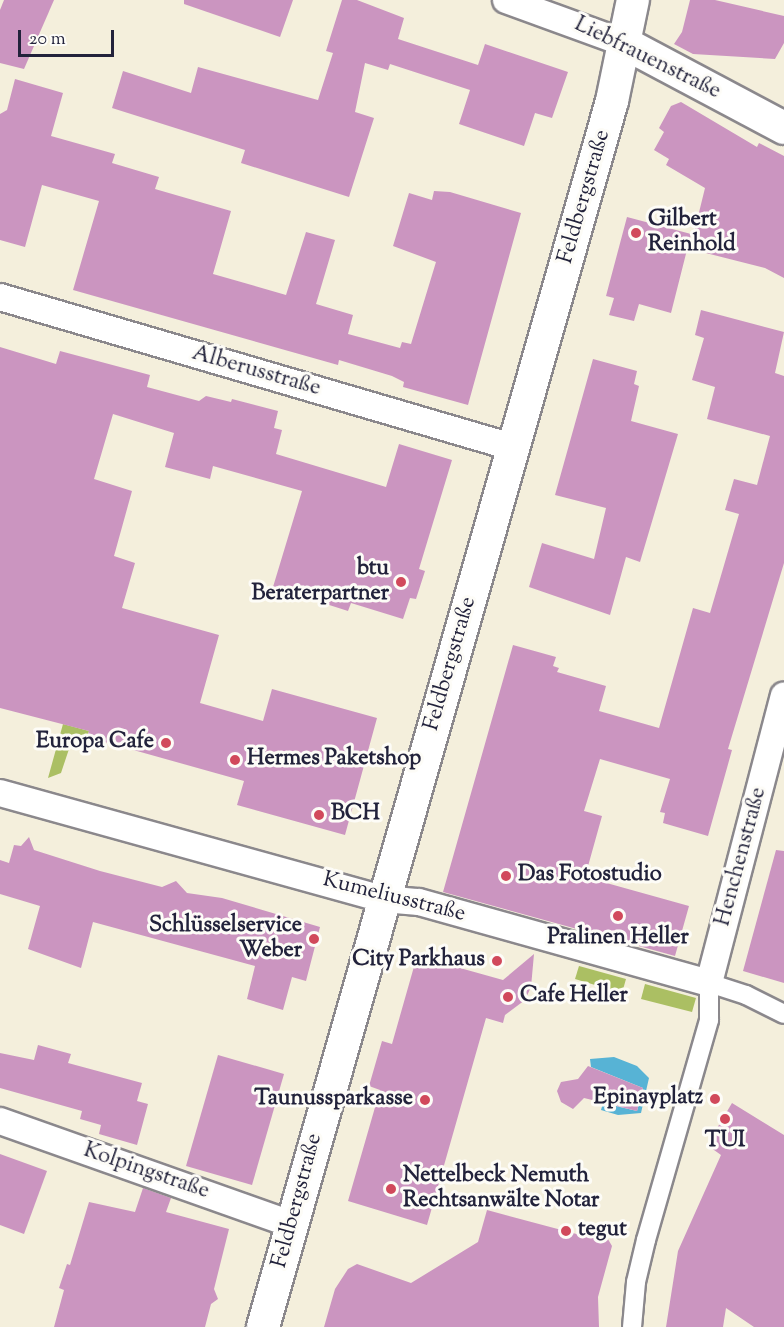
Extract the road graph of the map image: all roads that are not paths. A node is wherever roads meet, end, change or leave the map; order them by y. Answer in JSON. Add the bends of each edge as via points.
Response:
{"nodes":[{"id":1,"x":506,"y":0,"type":"edge"},
{"id":2,"x":633,"y":0,"type":"edge"},
{"id":3,"x":624,"y":43,"type":"junction"},
{"id":4,"x":784,"y":128,"type":"edge"},
{"id":5,"x":0,"y":297,"type":"edge"},
{"id":6,"x":512,"y":447,"type":"junction"},
{"id":7,"x":784,"y":696,"type":"edge"},
{"id":8,"x":0,"y":793,"type":"edge"},
{"id":9,"x":383,"y":899,"type":"junction"},
{"id":10,"x":709,"y":983,"type":"junction"},
{"id":11,"x":784,"y":1014,"type":"edge"},
{"id":12,"x":0,"y":1121,"type":"edge"},
{"id":13,"x":291,"y":1224,"type":"junction"},
{"id":14,"x":263,"y":1327,"type":"edge"},
{"id":15,"x":632,"y":1327,"type":"edge"}],
"edges":[{"from":1,"to":3,"type":"street","name":"Liebfrauenstraße"},
{"from":2,"to":3,"type":"street","name":"Feldbergstraße"},
{"from":3,"to":4,"type":"street","name":"Liebfrauenstraße"},
{"from":3,"to":6,"type":"street","name":"Feldbergstraße","via":[[612,101]]},
{"from":5,"to":6,"type":"street","name":"Alberusstraße"},
{"from":6,"to":9,"type":"street","name":"Feldbergstraße"},
{"from":7,"to":10,"type":"street","name":"Henchenstraße"},
{"from":8,"to":9,"type":"street","name":"Kumeliusstraße"},
{"from":9,"to":10,"type":"street","name":"Kumeliusstraße","via":[[419,902]]},
{"from":9,"to":13,"type":"street","name":"Feldbergstraße"},
{"from":10,"to":11,"type":"street","name":"Kumeliusstraße","via":[[746,995]]},
{"from":10,"to":15,"type":"street","via":[[709,1020],[646,1240],[636,1282]]},
{"from":12,"to":13,"type":"street","name":"Kolpingstraße"},
{"from":13,"to":14,"type":"street","name":"Feldbergstraße"}]}
